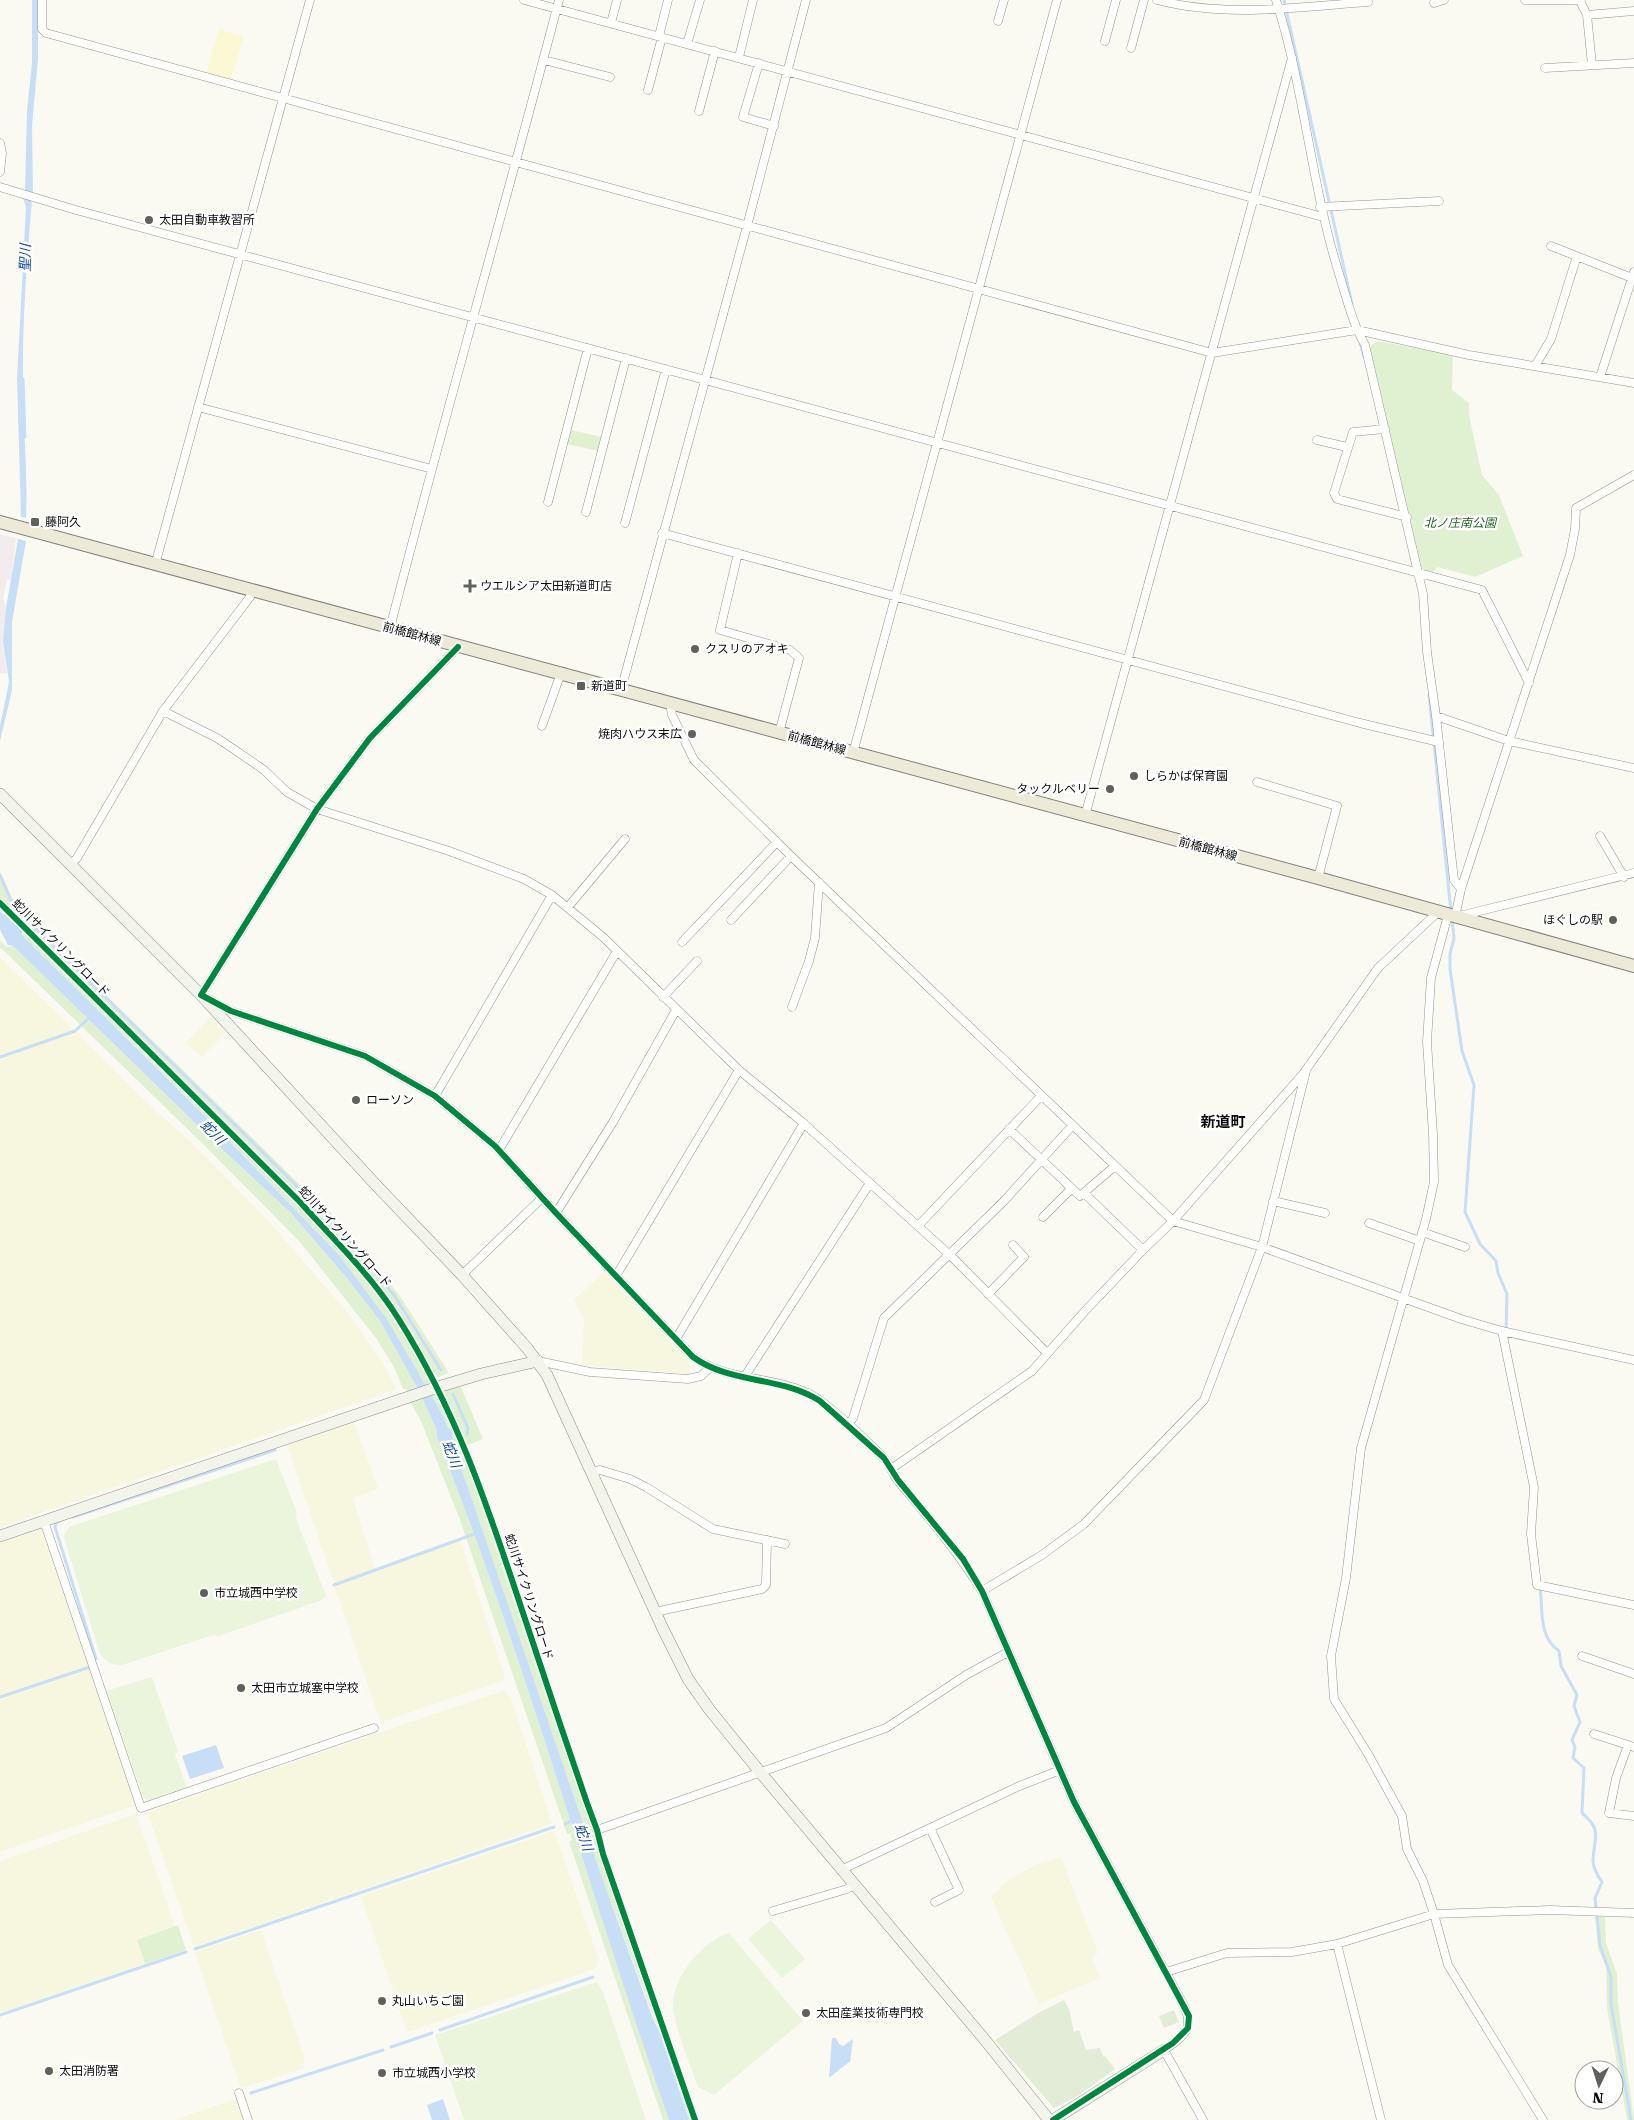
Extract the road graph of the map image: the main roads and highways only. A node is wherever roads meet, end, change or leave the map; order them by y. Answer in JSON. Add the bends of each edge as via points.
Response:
{"nodes":[{"id":1,"x":0,"y":522,"type":"edge"},
{"id":2,"x":1634,"y":966,"type":"edge"}],
"edges":[{"from":1,"to":2,"type":"main road","name":"前橋館林線"}]}
